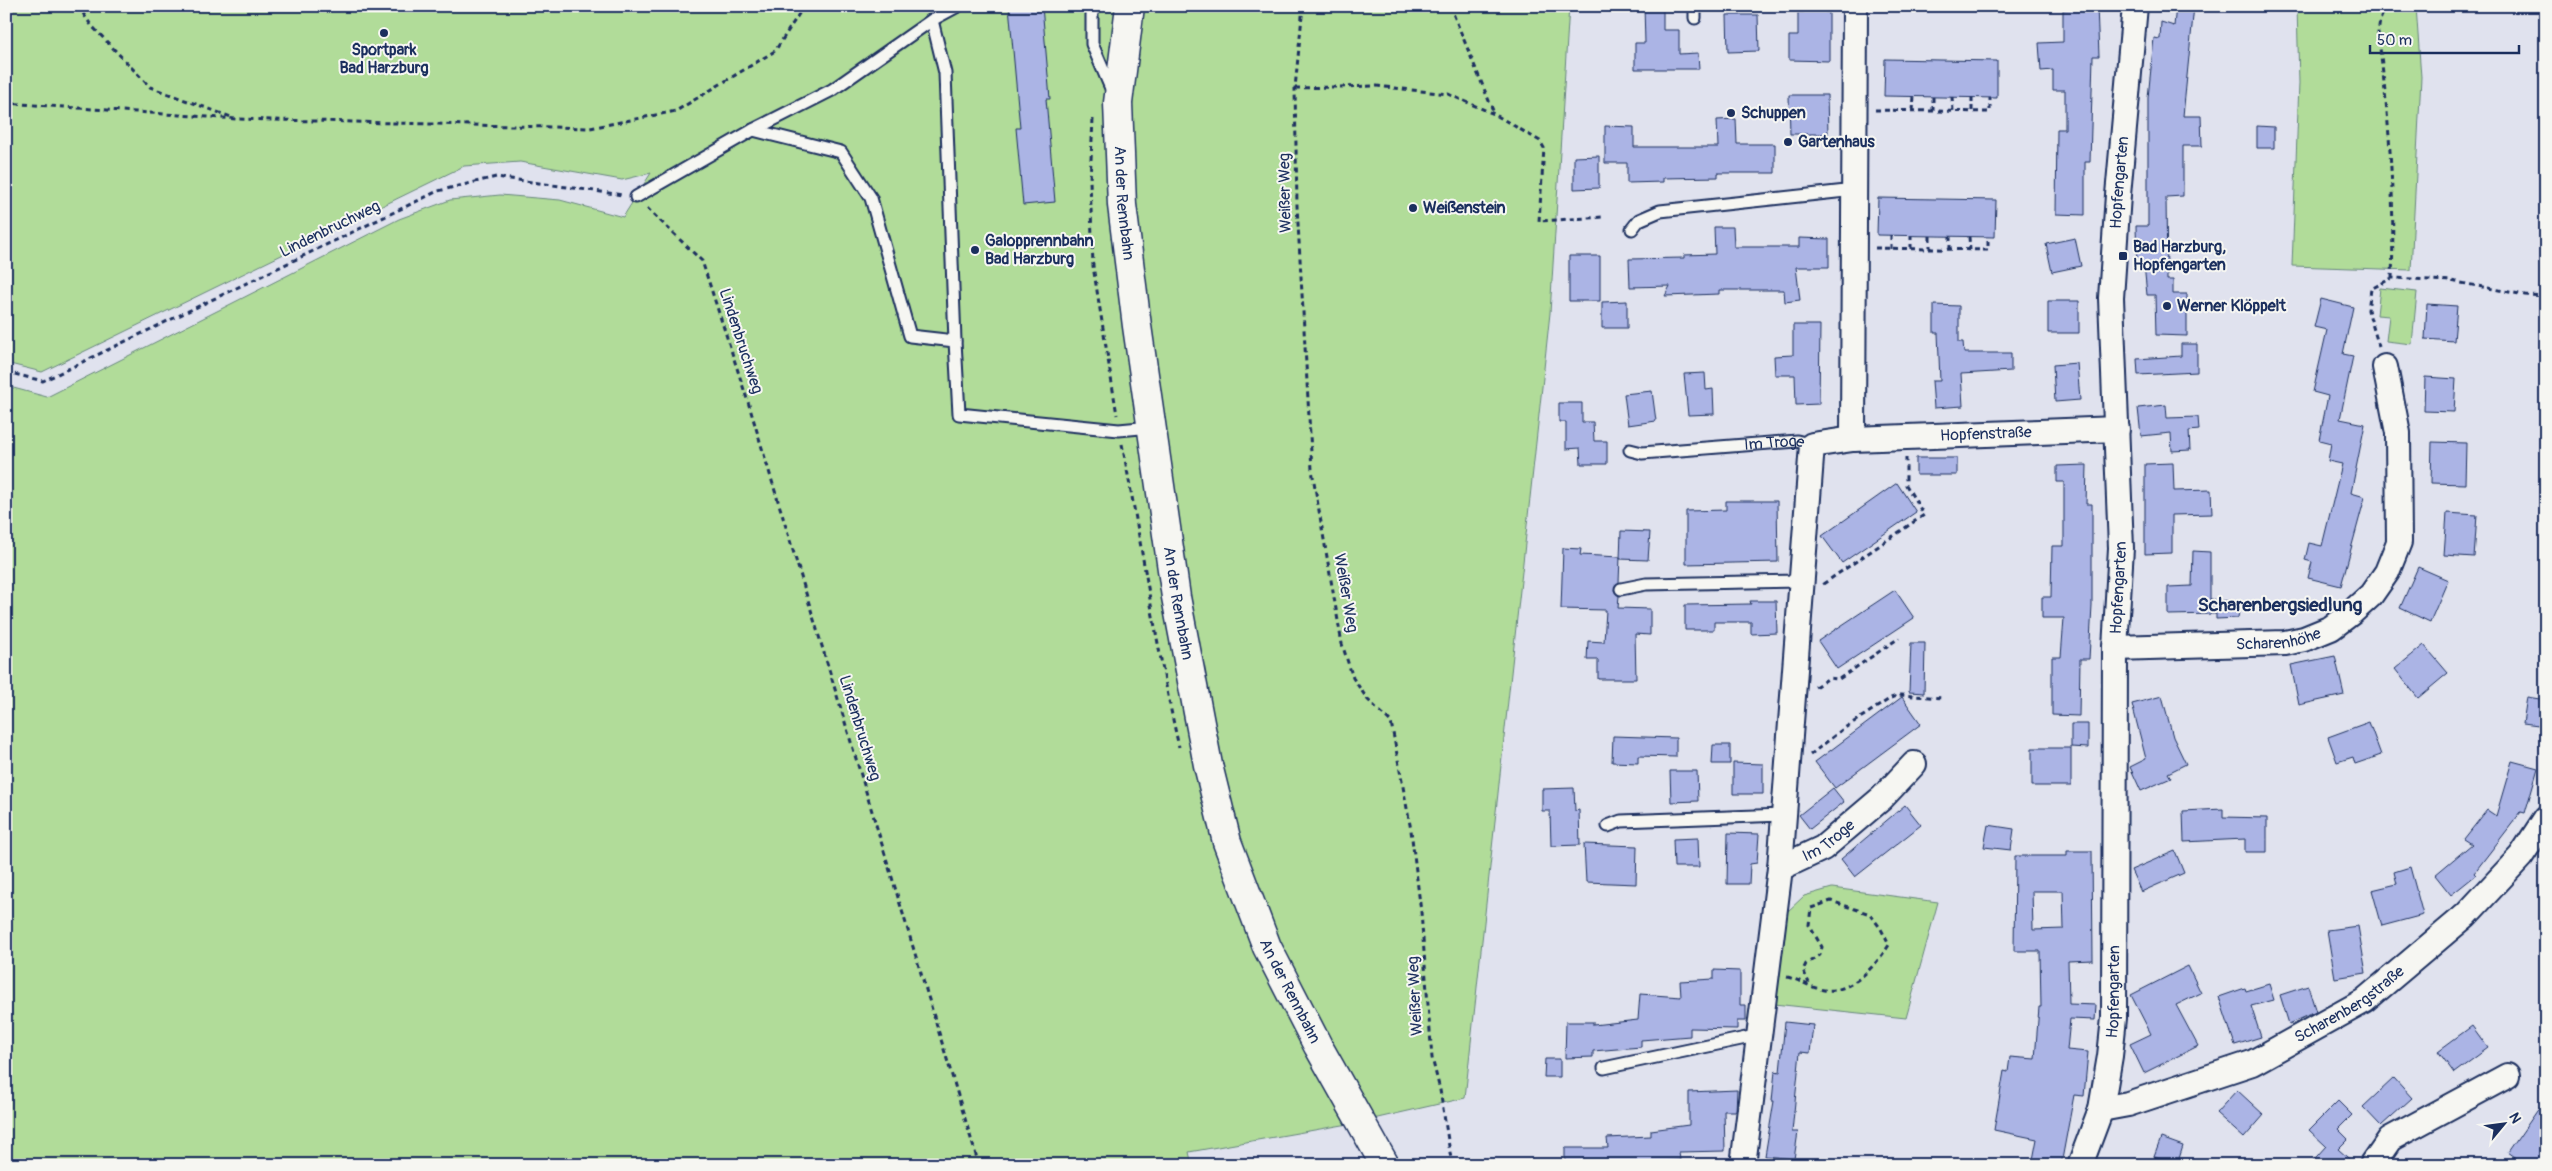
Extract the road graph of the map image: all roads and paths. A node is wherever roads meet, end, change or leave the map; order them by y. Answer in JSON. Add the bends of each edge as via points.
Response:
{"nodes":[{"id":1,"x":78,"y":6,"type":"edge"},
{"id":2,"x":804,"y":6,"type":"edge"},
{"id":3,"x":958,"y":6,"type":"edge"},
{"id":4,"x":1092,"y":6,"type":"edge"},
{"id":5,"x":1130,"y":6,"type":"edge"},
{"id":6,"x":1303,"y":6,"type":"edge"},
{"id":7,"x":1450,"y":6,"type":"edge"},
{"id":8,"x":1855,"y":6,"type":"edge"},
{"id":9,"x":2135,"y":6,"type":"edge"},
{"id":10,"x":2386,"y":6,"type":"edge"},
{"id":11,"x":932,"y":20,"type":"junction"},
{"id":12,"x":1295,"y":88,"type":"junction"},
{"id":13,"x":1914,"y":96,"type":"dead end"},
{"id":14,"x":1933,"y":97,"type":"dead end"},
{"id":15,"x":1952,"y":97,"type":"dead end"},
{"id":16,"x":1972,"y":97,"type":"dead end"},
{"id":17,"x":1990,"y":98,"type":"dead end"},
{"id":18,"x":6,"y":103,"type":"edge"},
{"id":19,"x":1118,"y":103,"type":"junction"},
{"id":20,"x":1854,"y":110,"type":"junction"},
{"id":21,"x":1913,"y":111,"type":"junction"},
{"id":22,"x":1933,"y":111,"type":"junction"},
{"id":23,"x":1953,"y":111,"type":"junction"},
{"id":24,"x":1972,"y":112,"type":"junction"},
{"id":25,"x":1494,"y":114,"type":"junction"},
{"id":26,"x":236,"y":119,"type":"junction"},
{"id":27,"x":754,"y":130,"type":"junction"},
{"id":28,"x":1854,"y":190,"type":"junction"},
{"id":29,"x":636,"y":197,"type":"junction"},
{"id":30,"x":1604,"y":217,"type":"dead end"},
{"id":31,"x":1632,"y":229,"type":"dead end"},
{"id":32,"x":1891,"y":235,"type":"dead end"},
{"id":33,"x":1911,"y":236,"type":"dead end"},
{"id":34,"x":1930,"y":236,"type":"dead end"},
{"id":35,"x":1950,"y":236,"type":"dead end"},
{"id":36,"x":1970,"y":237,"type":"dead end"},
{"id":37,"x":1988,"y":237,"type":"dead end"},
{"id":38,"x":1854,"y":248,"type":"junction"},
{"id":39,"x":1891,"y":249,"type":"junction"},
{"id":40,"x":1911,"y":249,"type":"junction"},
{"id":41,"x":1930,"y":249,"type":"junction"},
{"id":42,"x":1950,"y":249,"type":"junction"},
{"id":43,"x":1970,"y":250,"type":"junction"},
{"id":44,"x":2392,"y":278,"type":"junction"},
{"id":45,"x":2546,"y":296,"type":"edge"},
{"id":46,"x":955,"y":341,"type":"junction"},
{"id":47,"x":2385,"y":368,"type":"joint"},
{"id":48,"x":6,"y":372,"type":"edge"},
{"id":49,"x":1151,"y":427,"type":"junction"},
{"id":50,"x":2117,"y":429,"type":"junction"},
{"id":51,"x":1907,"y":438,"type":"junction"},
{"id":52,"x":1853,"y":439,"type":"junction"},
{"id":53,"x":1812,"y":444,"type":"junction"},
{"id":54,"x":1630,"y":450,"type":"dead end"},
{"id":55,"x":1621,"y":589,"type":"dead end"},
{"id":56,"x":1799,"y":591,"type":"junction"},
{"id":57,"x":1899,"y":638,"type":"dead end"},
{"id":58,"x":2116,"y":648,"type":"junction"},
{"id":59,"x":1943,"y":698,"type":"dead end"},
{"id":60,"x":1791,"y":703,"type":"junction"},
{"id":61,"x":1914,"y":764,"type":"dead end"},
{"id":62,"x":1786,"y":774,"type":"junction"},
{"id":63,"x":1783,"y":815,"type":"junction"},
{"id":64,"x":2546,"y":818,"type":"edge"},
{"id":65,"x":1608,"y":826,"type":"dead end"},
{"id":66,"x":1780,"y":868,"type":"junction"},
{"id":67,"x":1767,"y":972,"type":"junction"},
{"id":68,"x":1809,"y":983,"type":"junction"},
{"id":69,"x":1760,"y":1035,"type":"junction"},
{"id":70,"x":1604,"y":1068,"type":"dead end"},
{"id":71,"x":2507,"y":1076,"type":"dead end"},
{"id":72,"x":2101,"y":1108,"type":"junction"},
{"id":73,"x":1742,"y":1164,"type":"edge"},
{"id":74,"x":979,"y":1165,"type":"edge"},
{"id":75,"x":1384,"y":1165,"type":"edge"},
{"id":76,"x":1452,"y":1165,"type":"edge"},
{"id":77,"x":2080,"y":1165,"type":"edge"},
{"id":78,"x":2372,"y":1165,"type":"edge"}],
"edges":[{"from":1,"to":26,"type":"path","via":[[150,87]]},
{"from":2,"to":26,"type":"path","via":[[775,51],[676,111],[590,128]]},
{"from":3,"to":11,"type":"lane"},
{"from":4,"to":19,"type":"lane","via":[[1092,44]]},
{"from":5,"to":19,"type":"main road","name":"An der Rennbahn"},
{"from":6,"to":12,"type":"path","name":"Weißer Weg"},
{"from":7,"to":25,"type":"path"},
{"from":8,"to":20,"type":"street"},
{"from":9,"to":50,"type":"street","name":"Hopfengarten","via":[[2111,298]]},
{"from":10,"to":44,"type":"path","via":[[2378,32],[2390,130]]},
{"from":11,"to":27,"type":"lane","via":[[832,90]]},
{"from":11,"to":46,"type":"lane","via":[[945,73]]},
{"from":12,"to":25,"type":"path","via":[[1378,86],[1448,94]]},
{"from":12,"to":76,"type":"path","name":"Weißer Weg","via":[[1297,216],[1312,470],[1342,644],[1353,678],[1368,700],[1391,722],[1411,830],[1432,1058]]},
{"from":13,"to":21,"type":"path"},
{"from":14,"to":22,"type":"path"},
{"from":15,"to":23,"type":"path"},
{"from":16,"to":24,"type":"path"},
{"from":17,"to":24,"type":"path","via":[[1990,112]]},
{"from":18,"to":26,"type":"path"},
{"from":19,"to":49,"type":"main road","name":"An der Rennbahn","via":[[1122,205]]},
{"from":20,"to":21,"type":"path"},
{"from":20,"to":28,"type":"street"},
{"from":21,"to":22,"type":"path"},
{"from":22,"to":23,"type":"path"},
{"from":23,"to":24,"type":"path"},
{"from":25,"to":30,"type":"path","via":[[1540,141],[1544,148],[1539,221]]},
{"from":27,"to":29,"type":"lane"},
{"from":27,"to":46,"type":"lane","via":[[841,152],[871,198],[910,336]]},
{"from":28,"to":31,"type":"lane","via":[[1660,211],[1640,220]]},
{"from":28,"to":38,"type":"street"},
{"from":29,"to":48,"type":"path","name":"Lindenbruchweg","via":[[496,177],[438,191],[43,381]]},
{"from":29,"to":74,"type":"path","name":"Lindenbruchweg","via":[[702,261],[755,424]]},
{"from":32,"to":39,"type":"path"},
{"from":33,"to":40,"type":"path"},
{"from":34,"to":41,"type":"path"},
{"from":35,"to":42,"type":"path"},
{"from":36,"to":43,"type":"path"},
{"from":37,"to":43,"type":"path","via":[[1988,250]]},
{"from":38,"to":39,"type":"path"},
{"from":38,"to":52,"type":"street"},
{"from":39,"to":40,"type":"path"},
{"from":40,"to":41,"type":"path"},
{"from":41,"to":42,"type":"path"},
{"from":42,"to":43,"type":"path"},
{"from":44,"to":45,"type":"path","via":[[2451,280],[2525,295]]},
{"from":44,"to":47,"type":"path","via":[[2371,289],[2368,310]]},
{"from":46,"to":49,"type":"lane","via":[[959,414],[1119,430]]},
{"from":47,"to":58,"type":"street","name":"Scharenhöhe","via":[[2398,433],[2399,542],[2387,572],[2371,594],[2330,628],[2304,639],[2285,643]]},
{"from":49,"to":75,"type":"main road","name":"An der Rennbahn","via":[[1176,597],[1208,765],[1227,842],[1267,947]]},
{"from":50,"to":51,"type":"street","name":"Hopfenstraße"},
{"from":50,"to":58,"type":"street","name":"Hopfengarten","via":[[2120,548]]},
{"from":51,"to":52,"type":"street","name":"Hopfenstraße"},
{"from":51,"to":56,"type":"path","via":[[1906,485],[1924,515]]},
{"from":52,"to":53,"type":"street","name":"Hopfenstraße"},
{"from":53,"to":54,"type":"lane","name":"Im Troge","via":[[1797,440],[1642,454]]},
{"from":53,"to":56,"type":"street","name":"Im Troge"},
{"from":55,"to":56,"type":"lane","via":[[1646,584]]},
{"from":56,"to":60,"type":"street","name":"Im Troge"},
{"from":57,"to":60,"type":"path","via":[[1839,679],[1829,678]]},
{"from":58,"to":72,"type":"street","name":"Hopfengarten","via":[[2114,1018]]},
{"from":59,"to":62,"type":"path","via":[[1900,695],[1891,698],[1843,729]]},
{"from":60,"to":62,"type":"street","name":"Im Troge"},
{"from":61,"to":66,"type":"street","name":"Im Troge","via":[[1882,798],[1823,848]]},
{"from":62,"to":63,"type":"street","name":"Im Troge"},
{"from":63,"to":65,"type":"lane","via":[[1621,822]]},
{"from":63,"to":66,"type":"street","name":"Im Troge"},
{"from":64,"to":72,"type":"street","name":"Scharenbergstraße","via":[[2521,856],[2466,915],[2364,1001],[2252,1063],[2128,1104]]},
{"from":66,"to":67,"type":"street","name":"Im Troge"},
{"from":67,"to":68,"type":"path"},
{"from":67,"to":69,"type":"street","name":"Im Troge"},
{"from":68,"to":68,"type":"path","via":[[1824,990],[1842,989],[1882,956],[1889,945],[1870,914],[1831,901],[1811,908],[1809,925],[1822,947],[1820,955],[1806,964],[1803,970]]},
{"from":69,"to":70,"type":"lane"},
{"from":69,"to":73,"type":"street","name":"Im Troge"},
{"from":71,"to":78,"type":"street","via":[[2390,1139]]},
{"from":72,"to":77,"type":"street","name":"Hopfengarten"}]}
